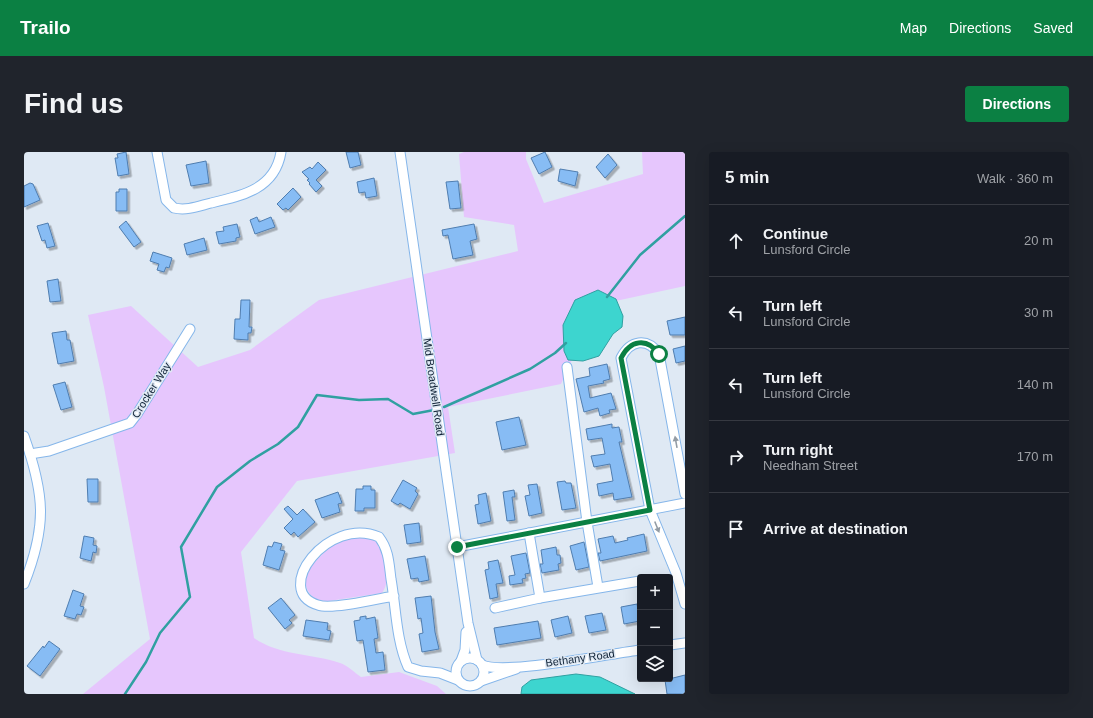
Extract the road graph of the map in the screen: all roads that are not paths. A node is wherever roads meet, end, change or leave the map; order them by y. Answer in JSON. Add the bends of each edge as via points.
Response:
{"nodes":[{"id":1,"x":157,"y":152,"type":"edge"},
{"id":2,"x":281,"y":152,"type":"edge"},
{"id":3,"x":400,"y":152,"type":"edge"},
{"id":4,"x":190,"y":329,"type":"dead end"},
{"id":5,"x":567,"y":367,"type":"dead end"},
{"id":6,"x":24,"y":436,"type":"edge"},
{"id":7,"x":30,"y":454,"type":"junction"},
{"id":8,"x":682,"y":461,"type":"edge"},
{"id":9,"x":685,"y":494,"type":"edge"},
{"id":10,"x":685,"y":503,"type":"edge"},
{"id":11,"x":650,"y":510,"type":"junction"},
{"id":12,"x":587,"y":522,"type":"junction"},
{"id":13,"x":529,"y":534,"type":"junction"},
{"id":14,"x":457,"y":547,"type":"junction"},
{"id":15,"x":637,"y":581,"type":"edge"},
{"id":16,"x":24,"y":584,"type":"edge"},
{"id":17,"x":598,"y":587,"type":"junction"},
{"id":18,"x":394,"y":596,"type":"junction"},
{"id":19,"x":540,"y":598,"type":"junction"},
{"id":20,"x":685,"y":604,"type":"edge"},
{"id":21,"x":494,"y":608,"type":"dead end"},
{"id":22,"x":468,"y":623,"type":"junction"},
{"id":23,"x":685,"y":643,"type":"edge"},
{"id":24,"x":673,"y":645,"type":"edge"},
{"id":25,"x":637,"y":650,"type":"edge"},
{"id":26,"x":479,"y":662,"type":"junction"},
{"id":27,"x":459,"y":664,"type":"junction"},
{"id":28,"x":520,"y":667,"type":"junction"},
{"id":29,"x":440,"y":673,"type":"junction"},
{"id":30,"x":460,"y":682,"type":"junction"},
{"id":31,"x":476,"y":687,"type":"edge"},
{"id":32,"x":463,"y":694,"type":"edge"}],
"edges":[{"from":1,"to":2,"type":"street","via":[[166,200],[174,208],[186,209],[245,195],[257,189],[274,171]]},
{"from":3,"to":14,"type":"street","name":"Mid Broadwell Road"},
{"from":4,"to":7,"type":"street","name":"Crocker Way","via":[[130,423],[49,451]]},
{"from":5,"to":12,"type":"street"},
{"from":6,"to":7,"type":"street"},
{"from":7,"to":16,"type":"street","via":[[41,497],[41,520],[33,560]]},
{"from":8,"to":9,"type":"street"},
{"from":8,"to":11,"type":"street","one_way":true,"via":[[659,354],[654,348],[642,342],[633,344],[625,349],[621,358]]},
{"from":10,"to":11,"type":"street"},
{"from":11,"to":12,"type":"street"},
{"from":11,"to":20,"type":"street","one_way":true,"via":[[676,573]]},
{"from":12,"to":13,"type":"street"},
{"from":12,"to":17,"type":"street"},
{"from":13,"to":14,"type":"street"},
{"from":13,"to":19,"type":"street"},
{"from":14,"to":22,"type":"street","name":"Mid Broadwell Road"},
{"from":15,"to":17,"type":"street"},
{"from":17,"to":19,"type":"street"},
{"from":18,"to":18,"type":"street","via":[[387,550],[379,537],[364,532],[334,538],[304,567],[300,575],[301,590],[318,606],[334,606]]},
{"from":18,"to":29,"type":"street","via":[[402,654],[408,667]]},
{"from":19,"to":21,"type":"street"},
{"from":22,"to":26,"type":"street","name":"Mid Broadwell Road"},
{"from":22,"to":27,"type":"street","name":"Mid Broadwell Road","via":[[465,650]]},
{"from":23,"to":24,"type":"street"},
{"from":25,"to":28,"type":"street","name":"Bethany Road"},
{"from":26,"to":27,"type":"street","via":[[470,658]]},
{"from":26,"to":28,"type":"street","name":"Bethany Road","via":[[494,668]]},
{"from":26,"to":31,"type":"street","via":[[484,674]]},
{"from":27,"to":29,"type":"street"},
{"from":27,"to":30,"type":"street","via":[[456,674]]},
{"from":28,"to":31,"type":"street","name":"Bethany Road"},
{"from":29,"to":30,"type":"street"},
{"from":30,"to":31,"type":"street"},
{"from":30,"to":32,"type":"street"}]}
